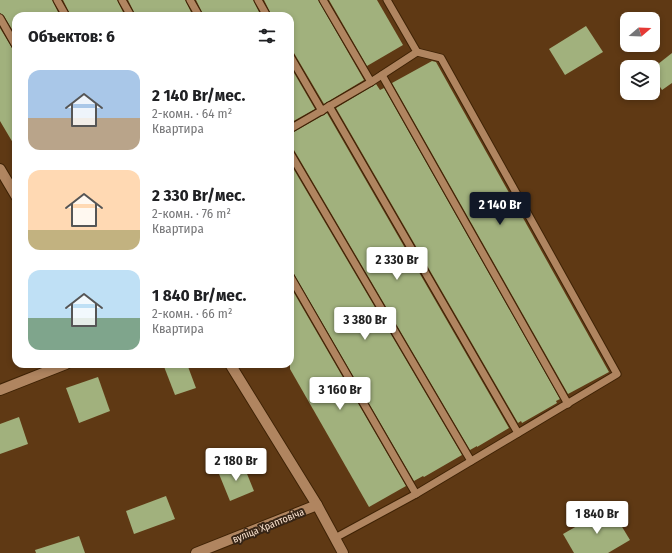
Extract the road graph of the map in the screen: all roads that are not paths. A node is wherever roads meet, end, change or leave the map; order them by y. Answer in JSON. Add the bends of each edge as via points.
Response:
{"nodes":[{"id":1,"x":57,"y":0,"type":"edge"},
{"id":2,"x":122,"y":0,"type":"edge"},
{"id":3,"x":190,"y":0,"type":"edge"},
{"id":4,"x":258,"y":0,"type":"edge"},
{"id":5,"x":323,"y":0,"type":"edge"},
{"id":6,"x":388,"y":0,"type":"edge"},
{"id":7,"x":64,"y":12,"type":"edge"},
{"id":8,"x":130,"y":12,"type":"edge"},
{"id":9,"x":197,"y":12,"type":"edge"},
{"id":10,"x":265,"y":12,"type":"edge"},
{"id":11,"x":0,"y":18,"type":"edge"},
{"id":12,"x":12,"y":39,"type":"edge"},
{"id":13,"x":418,"y":52,"type":"junction"},
{"id":14,"x":294,"y":63,"type":"edge"},
{"id":15,"x":382,"y":75,"type":"junction"},
{"id":16,"x":371,"y":82,"type":"junction"},
{"id":17,"x":329,"y":106,"type":"junction"},
{"id":18,"x":322,"y":111,"type":"junction"},
{"id":19,"x":294,"y":127,"type":"edge"},
{"id":20,"x":294,"y":160,"type":"edge"},
{"id":21,"x":0,"y":169,"type":"edge"},
{"id":22,"x":12,"y":189,"type":"edge"},
{"id":23,"x":294,"y":283,"type":"edge"},
{"id":24,"x":56,"y":368,"type":"edge"},
{"id":25,"x":232,"y":368,"type":"edge"},
{"id":26,"x":0,"y":390,"type":"edge"},
{"id":27,"x":568,"y":404,"type":"junction"},
{"id":28,"x":518,"y":433,"type":"junction"},
{"id":29,"x":471,"y":461,"type":"junction"},
{"id":30,"x":416,"y":494,"type":"junction"},
{"id":31,"x":317,"y":505,"type":"junction"},
{"id":32,"x":335,"y":538,"type":"junction"},
{"id":33,"x":196,"y":553,"type":"edge"},
{"id":34,"x":343,"y":553,"type":"edge"}],
"edges":[{"from":1,"to":7,"type":"lane"},
{"from":2,"to":8,"type":"lane"},
{"from":3,"to":9,"type":"lane"},
{"from":4,"to":10,"type":"lane"},
{"from":5,"to":16,"type":"lane"},
{"from":6,"to":13,"type":"lane"},
{"from":11,"to":12,"type":"lane"},
{"from":13,"to":15,"type":"lane"},
{"from":13,"to":27,"type":"lane","via":[[441,58],[617,374]]},
{"from":14,"to":18,"type":"lane"},
{"from":15,"to":16,"type":"lane"},
{"from":15,"to":27,"type":"lane"},
{"from":16,"to":17,"type":"lane"},
{"from":17,"to":18,"type":"lane"},
{"from":17,"to":28,"type":"lane"},
{"from":18,"to":19,"type":"lane"},
{"from":20,"to":29,"type":"lane"},
{"from":21,"to":22,"type":"street"},
{"from":23,"to":30,"type":"lane"},
{"from":24,"to":26,"type":"street"},
{"from":25,"to":31,"type":"street"},
{"from":27,"to":28,"type":"lane"},
{"from":28,"to":29,"type":"lane"},
{"from":29,"to":30,"type":"lane"},
{"from":30,"to":32,"type":"lane"},
{"from":31,"to":32,"type":"street"},
{"from":31,"to":33,"type":"street","name":"вуліца Храптовіча"},
{"from":32,"to":34,"type":"street"}]}
